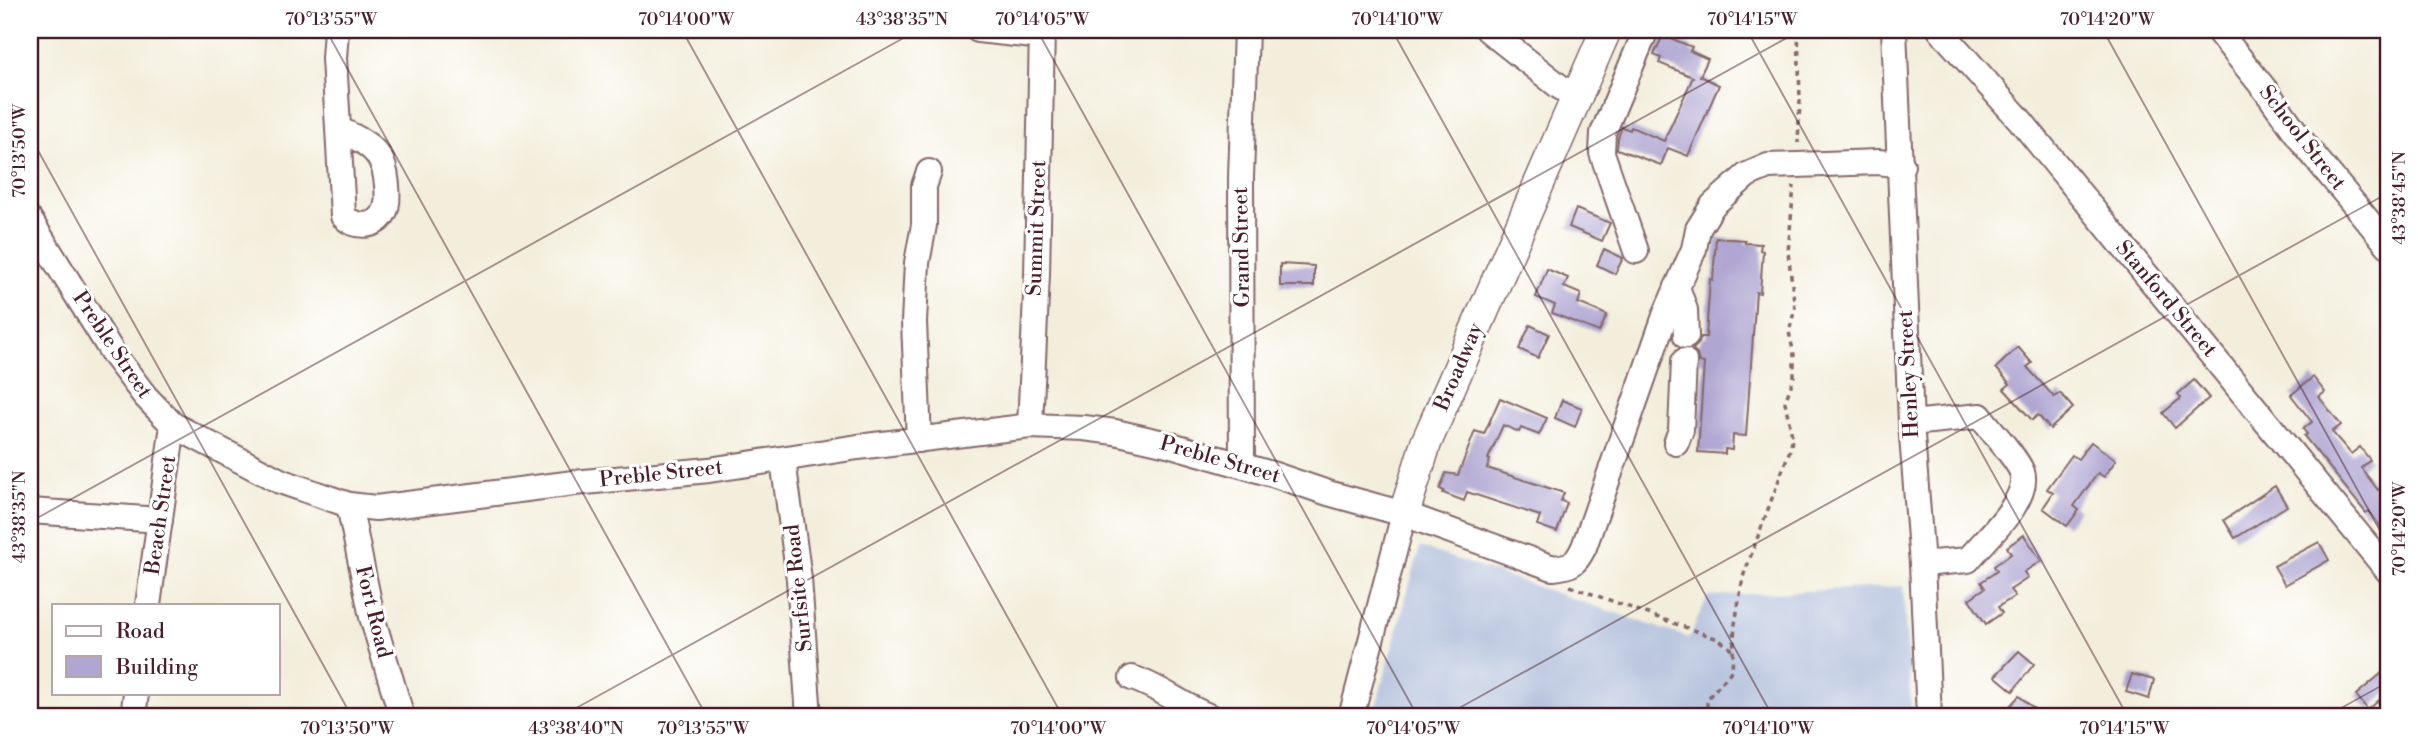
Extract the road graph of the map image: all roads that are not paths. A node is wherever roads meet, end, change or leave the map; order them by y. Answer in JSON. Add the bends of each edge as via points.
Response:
{"nodes":[{"id":1,"x":336,"y":30,"type":"edge"},
{"id":2,"x":978,"y":30,"type":"edge"},
{"id":3,"x":1245,"y":30,"type":"edge"},
{"id":4,"x":1488,"y":30,"type":"edge"},
{"id":5,"x":1605,"y":30,"type":"edge"},
{"id":6,"x":1646,"y":30,"type":"edge"},
{"id":7,"x":1894,"y":30,"type":"edge"},
{"id":8,"x":1940,"y":30,"type":"edge"},
{"id":9,"x":2217,"y":30,"type":"edge"},
{"id":10,"x":1042,"y":33,"type":"edge"},
{"id":11,"x":1576,"y":96,"type":"junction"},
{"id":12,"x":339,"y":129,"type":"dead end"},
{"id":13,"x":1902,"y":165,"type":"junction"},
{"id":14,"x":929,"y":172,"type":"dead end"},
{"id":15,"x":30,"y":220,"type":"edge"},
{"id":16,"x":2388,"y":245,"type":"edge"},
{"id":17,"x":1636,"y":251,"type":"dead end"},
{"id":18,"x":1677,"y":287,"type":"junction"},
{"id":19,"x":1686,"y":336,"type":"dead end"},
{"id":20,"x":1684,"y":361,"type":"dead end"},
{"id":21,"x":1911,"y":423,"type":"junction"},
{"id":22,"x":173,"y":425,"type":"junction"},
{"id":23,"x":1030,"y":426,"type":"junction"},
{"id":24,"x":919,"y":440,"type":"junction"},
{"id":25,"x":1676,"y":443,"type":"dead end"},
{"id":26,"x":783,"y":460,"type":"junction"},
{"id":27,"x":1241,"y":465,"type":"junction"},
{"id":28,"x":349,"y":505,"type":"junction"},
{"id":29,"x":30,"y":511,"type":"edge"},
{"id":30,"x":1404,"y":514,"type":"junction"},
{"id":31,"x":160,"y":520,"type":"junction"},
{"id":32,"x":1922,"y":564,"type":"junction"},
{"id":33,"x":2388,"y":571,"type":"edge"},
{"id":34,"x":148,"y":604,"type":"edge"},
{"id":35,"x":1132,"y":678,"type":"dead end"},
{"id":36,"x":136,"y":694,"type":"edge"},
{"id":37,"x":133,"y":717,"type":"edge"},
{"id":38,"x":402,"y":717,"type":"edge"},
{"id":39,"x":809,"y":717,"type":"edge"},
{"id":40,"x":1212,"y":717,"type":"edge"},
{"id":41,"x":1352,"y":717,"type":"edge"},
{"id":42,"x":1929,"y":717,"type":"edge"}],
"edges":[{"from":1,"to":12,"type":"street"},
{"from":2,"to":10,"type":"street"},
{"from":3,"to":27,"type":"street","name":"Grand Street"},
{"from":4,"to":11,"type":"street"},
{"from":5,"to":11,"type":"main road","name":"Broadway"},
{"from":6,"to":17,"type":"street","via":[[1603,132],[1602,153]]},
{"from":7,"to":13,"type":"street","name":"Henley Street"},
{"from":8,"to":33,"type":"street","name":"Stanford Street","via":[[2020,121]]},
{"from":9,"to":16,"type":"street","name":"School Street"},
{"from":10,"to":23,"type":"street","name":"Summit Street"},
{"from":11,"to":30,"type":"main road","name":"Broadway","via":[[1426,443]]},
{"from":13,"to":18,"type":"street","via":[[1768,166],[1747,175],[1713,205],[1698,229]]},
{"from":13,"to":21,"type":"street","name":"Henley Street"},
{"from":14,"to":24,"type":"street","via":[[924,186],[925,225],[917,263],[914,322]]},
{"from":15,"to":22,"type":"street","name":"Preble Street","via":[[114,355]]},
{"from":18,"to":19,"type":"street","via":[[1685,310]]},
{"from":18,"to":30,"type":"street","name":"Preble Street","via":[[1577,561],[1553,568]]},
{"from":20,"to":25,"type":"street","via":[[1681,430]]},
{"from":21,"to":32,"type":"street","name":"Henley Street"},
{"from":21,"to":32,"type":"street","via":[[1980,416],[2021,470],[2025,485],[2019,500],[1968,560]]},
{"from":22,"to":28,"type":"street","name":"Preble Street","via":[[280,481]]},
{"from":22,"to":31,"type":"street","name":"Beach Street"},
{"from":23,"to":24,"type":"street","name":"Preble Street"},
{"from":23,"to":27,"type":"street","name":"Preble Street","via":[[1115,432]]},
{"from":24,"to":26,"type":"street","name":"Preble Street"},
{"from":26,"to":28,"type":"street","name":"Preble Street","via":[[376,508]]},
{"from":26,"to":39,"type":"street","name":"Surfsite Road","via":[[799,579]]},
{"from":27,"to":30,"type":"street","name":"Preble Street"},
{"from":28,"to":38,"type":"street","name":"Fort Road","via":[[372,617]]},
{"from":29,"to":31,"type":"street"},
{"from":30,"to":41,"type":"street","name":"Broadway"},
{"from":31,"to":34,"type":"street","name":"Beach Street"},
{"from":32,"to":42,"type":"street","name":"Henley Street"},
{"from":35,"to":40,"type":"street"},
{"from":36,"to":37,"type":"street"}]}
